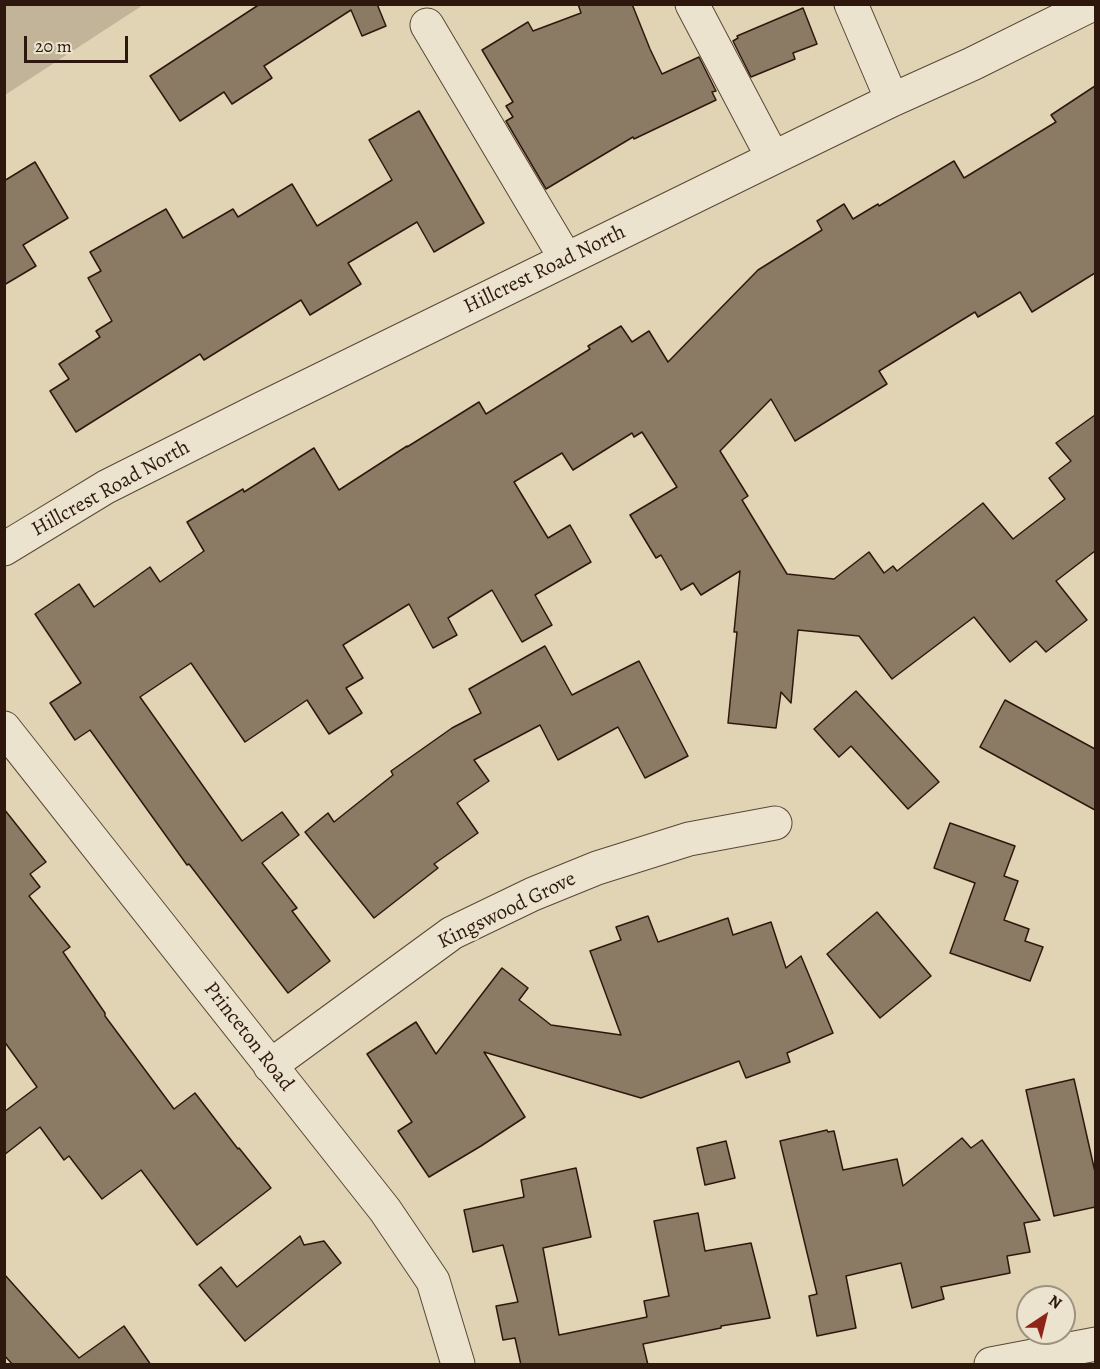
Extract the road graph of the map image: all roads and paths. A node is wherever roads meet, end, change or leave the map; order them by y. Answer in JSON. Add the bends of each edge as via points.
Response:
{"nodes":[{"id":1,"x":692,"y":4,"type":"edge"},
{"id":2,"x":852,"y":4,"type":"edge"},
{"id":3,"x":1093,"y":4,"type":"edge"},
{"id":4,"x":427,"y":25,"type":"dead end"},
{"id":5,"x":892,"y":100,"type":"junction"},
{"id":6,"x":773,"y":158,"type":"junction"},
{"id":7,"x":566,"y":259,"type":"junction"},
{"id":8,"x":4,"y":549,"type":"edge"},
{"id":9,"x":4,"y":728,"type":"edge"},
{"id":10,"x":775,"y":823,"type":"dead end"},
{"id":11,"x":270,"y":1066,"type":"junction"},
{"id":12,"x":1095,"y":1344,"type":"edge"},
{"id":13,"x":458,"y":1365,"type":"edge"},
{"id":14,"x":991,"y":1365,"type":"edge"}],
"edges":[{"from":1,"to":6,"type":"street"},
{"from":2,"to":5,"type":"street"},
{"from":3,"to":5,"type":"street","name":"Hillcrest Road North"},
{"from":4,"to":7,"type":"street"},
{"from":5,"to":6,"type":"street","name":"Hillcrest Road North"},
{"from":6,"to":7,"type":"street","name":"Hillcrest Road North"},
{"from":7,"to":8,"type":"street","name":"Hillcrest Road North","via":[[106,487]]},
{"from":9,"to":11,"type":"street","name":"Princeton Road"},
{"from":10,"to":11,"type":"street","name":"Kingswood Grove","via":[[689,839],[597,868],[533,894],[452,933]]},
{"from":11,"to":13,"type":"street","name":"Princeton Road","via":[[385,1210],[433,1281]]},
{"from":12,"to":14,"type":"street"}]}
